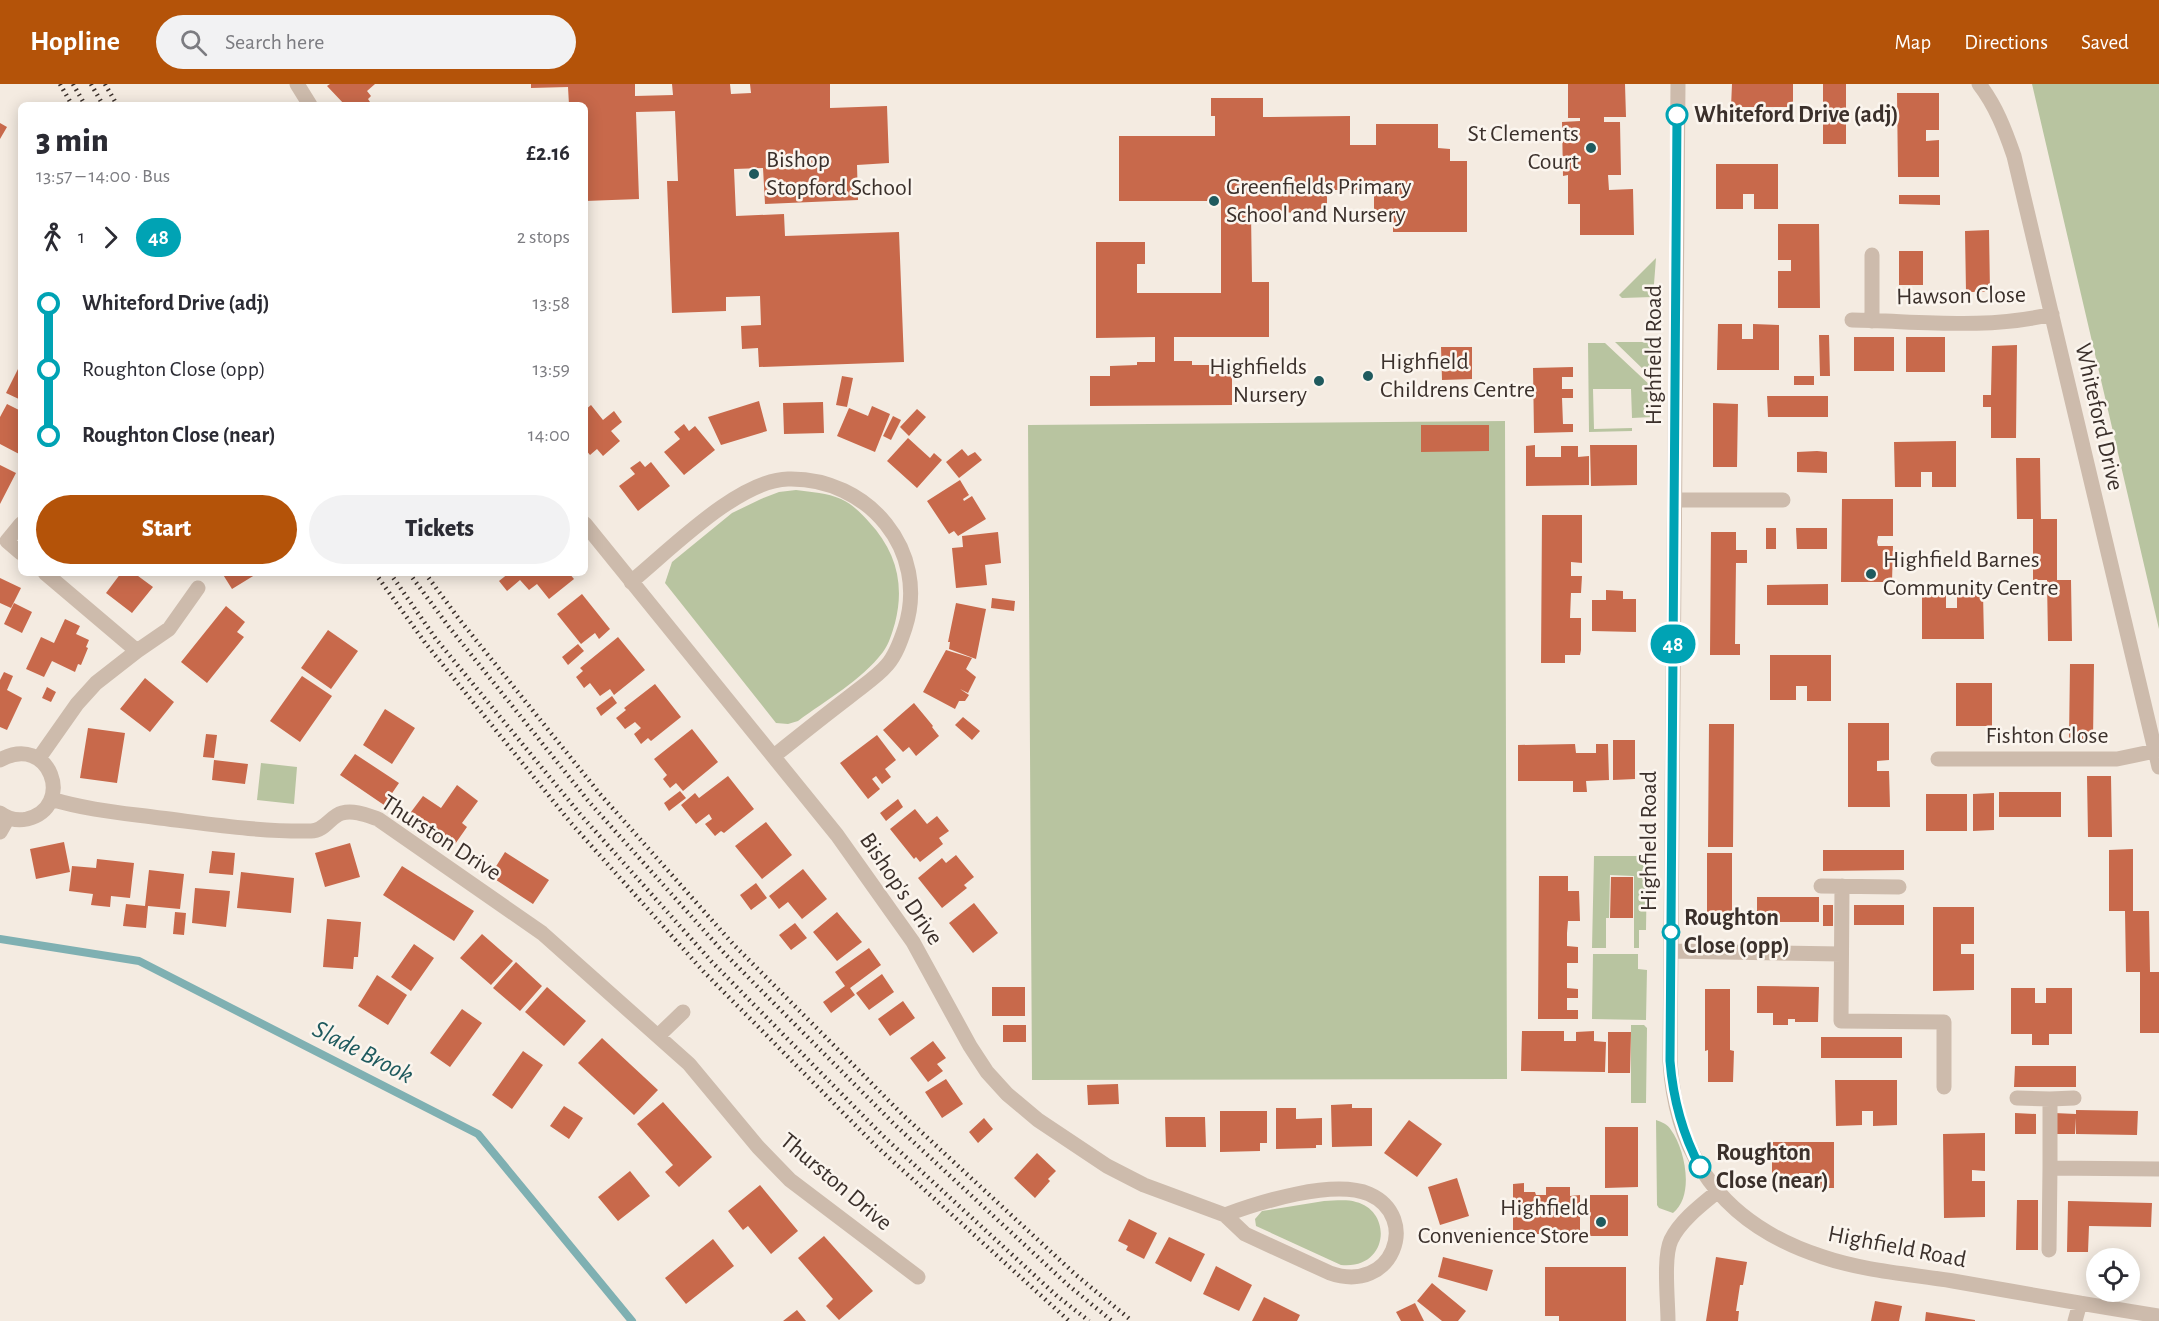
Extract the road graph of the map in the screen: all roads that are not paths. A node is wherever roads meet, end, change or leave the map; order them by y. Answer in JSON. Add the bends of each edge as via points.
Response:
{"nodes":[{"id":1,"x":297,"y":84,"type":"edge"},
{"id":2,"x":1678,"y":84,"type":"edge"},
{"id":3,"x":1979,"y":84,"type":"edge"},
{"id":4,"x":308,"y":102,"type":"edge"},
{"id":5,"x":1872,"y":255,"type":"dead end"},
{"id":6,"x":2052,"y":314,"type":"junction"},
{"id":7,"x":1852,"y":320,"type":"dead end"},
{"id":8,"x":1872,"y":321,"type":"junction"},
{"id":9,"x":1675,"y":500,"type":"junction"},
{"id":10,"x":1783,"y":500,"type":"dead end"},
{"id":11,"x":18,"y":527,"type":"edge"},
{"id":12,"x":588,"y":528,"type":"edge"},
{"id":13,"x":4,"y":539,"type":"edge"},
{"id":14,"x":18,"y":551,"type":"edge"},
{"id":15,"x":49,"y":576,"type":"edge"},
{"id":16,"x":631,"y":582,"type":"junction"},
{"id":17,"x":198,"y":588,"type":"dead end"},
{"id":18,"x":137,"y":651,"type":"junction"},
{"id":19,"x":2155,"y":750,"type":"junction"},
{"id":20,"x":774,"y":756,"type":"junction"},
{"id":21,"x":39,"y":758,"type":"junction"},
{"id":22,"x":1938,"y":759,"type":"dead end"},
{"id":23,"x":0,"y":760,"type":"edge"},
{"id":24,"x":2159,"y":767,"type":"edge"},
{"id":25,"x":51,"y":799,"type":"junction"},
{"id":26,"x":4,"y":816,"type":"edge"},
{"id":27,"x":0,"y":832,"type":"edge"},
{"id":28,"x":1821,"y":886,"type":"dead end"},
{"id":29,"x":1842,"y":886,"type":"junction"},
{"id":30,"x":1899,"y":886,"type":"dead end"},
{"id":31,"x":1671,"y":951,"type":"junction"},
{"id":32,"x":1841,"y":954,"type":"junction"},
{"id":33,"x":683,"y":1012,"type":"dead end"},
{"id":34,"x":658,"y":1036,"type":"junction"},
{"id":35,"x":1944,"y":1087,"type":"dead end"},
{"id":36,"x":2017,"y":1098,"type":"dead end"},
{"id":37,"x":2050,"y":1098,"type":"junction"},
{"id":38,"x":2074,"y":1098,"type":"dead end"},
{"id":39,"x":2050,"y":1167,"type":"junction"},
{"id":40,"x":2159,"y":1169,"type":"edge"},
{"id":41,"x":1717,"y":1192,"type":"junction"},
{"id":42,"x":1225,"y":1215,"type":"junction"},
{"id":43,"x":2049,"y":1250,"type":"dead end"},
{"id":44,"x":918,"y":1277,"type":"dead end"},
{"id":45,"x":2080,"y":1303,"type":"junction"},
{"id":46,"x":2159,"y":1316,"type":"edge"},
{"id":47,"x":1668,"y":1321,"type":"edge"},
{"id":48,"x":2075,"y":1321,"type":"edge"}],
"edges":[{"from":1,"to":4,"type":"street"},
{"from":2,"to":9,"type":"street","name":"Highfield Road"},
{"from":3,"to":6,"type":"street","name":"Whiteford Drive","via":[[2004,125],[2014,156]]},
{"from":5,"to":8,"type":"street","name":"Hawson Close"},
{"from":6,"to":8,"type":"street","name":"Hawson Close","via":[[2000,323]]},
{"from":6,"to":19,"type":"street","name":"Whiteford Drive"},
{"from":7,"to":8,"type":"street","name":"Hawson Close"},
{"from":9,"to":10,"type":"street"},
{"from":9,"to":31,"type":"street","name":"Highfield Road"},
{"from":11,"to":13,"type":"street"},
{"from":12,"to":16,"type":"street","name":"Bishop's Drive"},
{"from":13,"to":14,"type":"street"},
{"from":15,"to":18,"type":"street"},
{"from":16,"to":20,"type":"street","name":"Bishop's Drive"},
{"from":16,"to":20,"type":"street","via":[[725,504],[759,487],[787,479],[823,483],[843,490],[881,516],[899,544],[909,573],[911,599],[900,642],[888,664]]},
{"from":17,"to":18,"type":"street","via":[[169,629]]},
{"from":18,"to":21,"type":"street","via":[[96,683]]},
{"from":19,"to":22,"type":"street","name":"Fishton Close","via":[[2117,759]]},
{"from":19,"to":24,"type":"street","name":"Whiteford Drive"},
{"from":20,"to":42,"type":"street","name":"Bishop's Drive","via":[[888,905],[913,942],[970,1046],[1007,1094],[1107,1166],[1144,1185]]},
{"from":21,"to":23,"type":"street","via":[[19,753]]},
{"from":21,"to":25,"type":"street","via":[[52,776]]},
{"from":25,"to":26,"type":"street","via":[[40,814],[31,818]]},
{"from":25,"to":34,"type":"street","name":"Thurston Drive","via":[[76,807],[244,829],[315,831],[340,813],[357,812],[378,819],[542,933]]},
{"from":26,"to":27,"type":"street"},
{"from":28,"to":29,"type":"street"},
{"from":29,"to":30,"type":"street"},
{"from":29,"to":32,"type":"street"},
{"from":31,"to":32,"type":"street"},
{"from":31,"to":41,"type":"street","name":"Highfield Road","via":[[1672,1087],[1688,1144]]},
{"from":32,"to":35,"type":"street","via":[[1841,1021],[1944,1022]]},
{"from":33,"to":34,"type":"street"},
{"from":34,"to":44,"type":"street","name":"Thurston Drive","via":[[689,1064],[790,1179]]},
{"from":36,"to":37,"type":"street"},
{"from":37,"to":38,"type":"street"},
{"from":37,"to":39,"type":"street"},
{"from":39,"to":40,"type":"street"},
{"from":39,"to":43,"type":"street"},
{"from":41,"to":45,"type":"street","name":"Highfield Road","via":[[1750,1222],[1781,1242],[1825,1258]]},
{"from":41,"to":47,"type":"street","via":[[1693,1212],[1671,1239]]},
{"from":42,"to":42,"type":"street","name":"Bishop's Drive","via":[[1286,1196],[1350,1190],[1382,1201],[1392,1214],[1396,1237],[1392,1252],[1374,1273],[1345,1278],[1245,1234]]},
{"from":45,"to":46,"type":"street","name":"Highfield Road"},
{"from":45,"to":48,"type":"street"}]}
